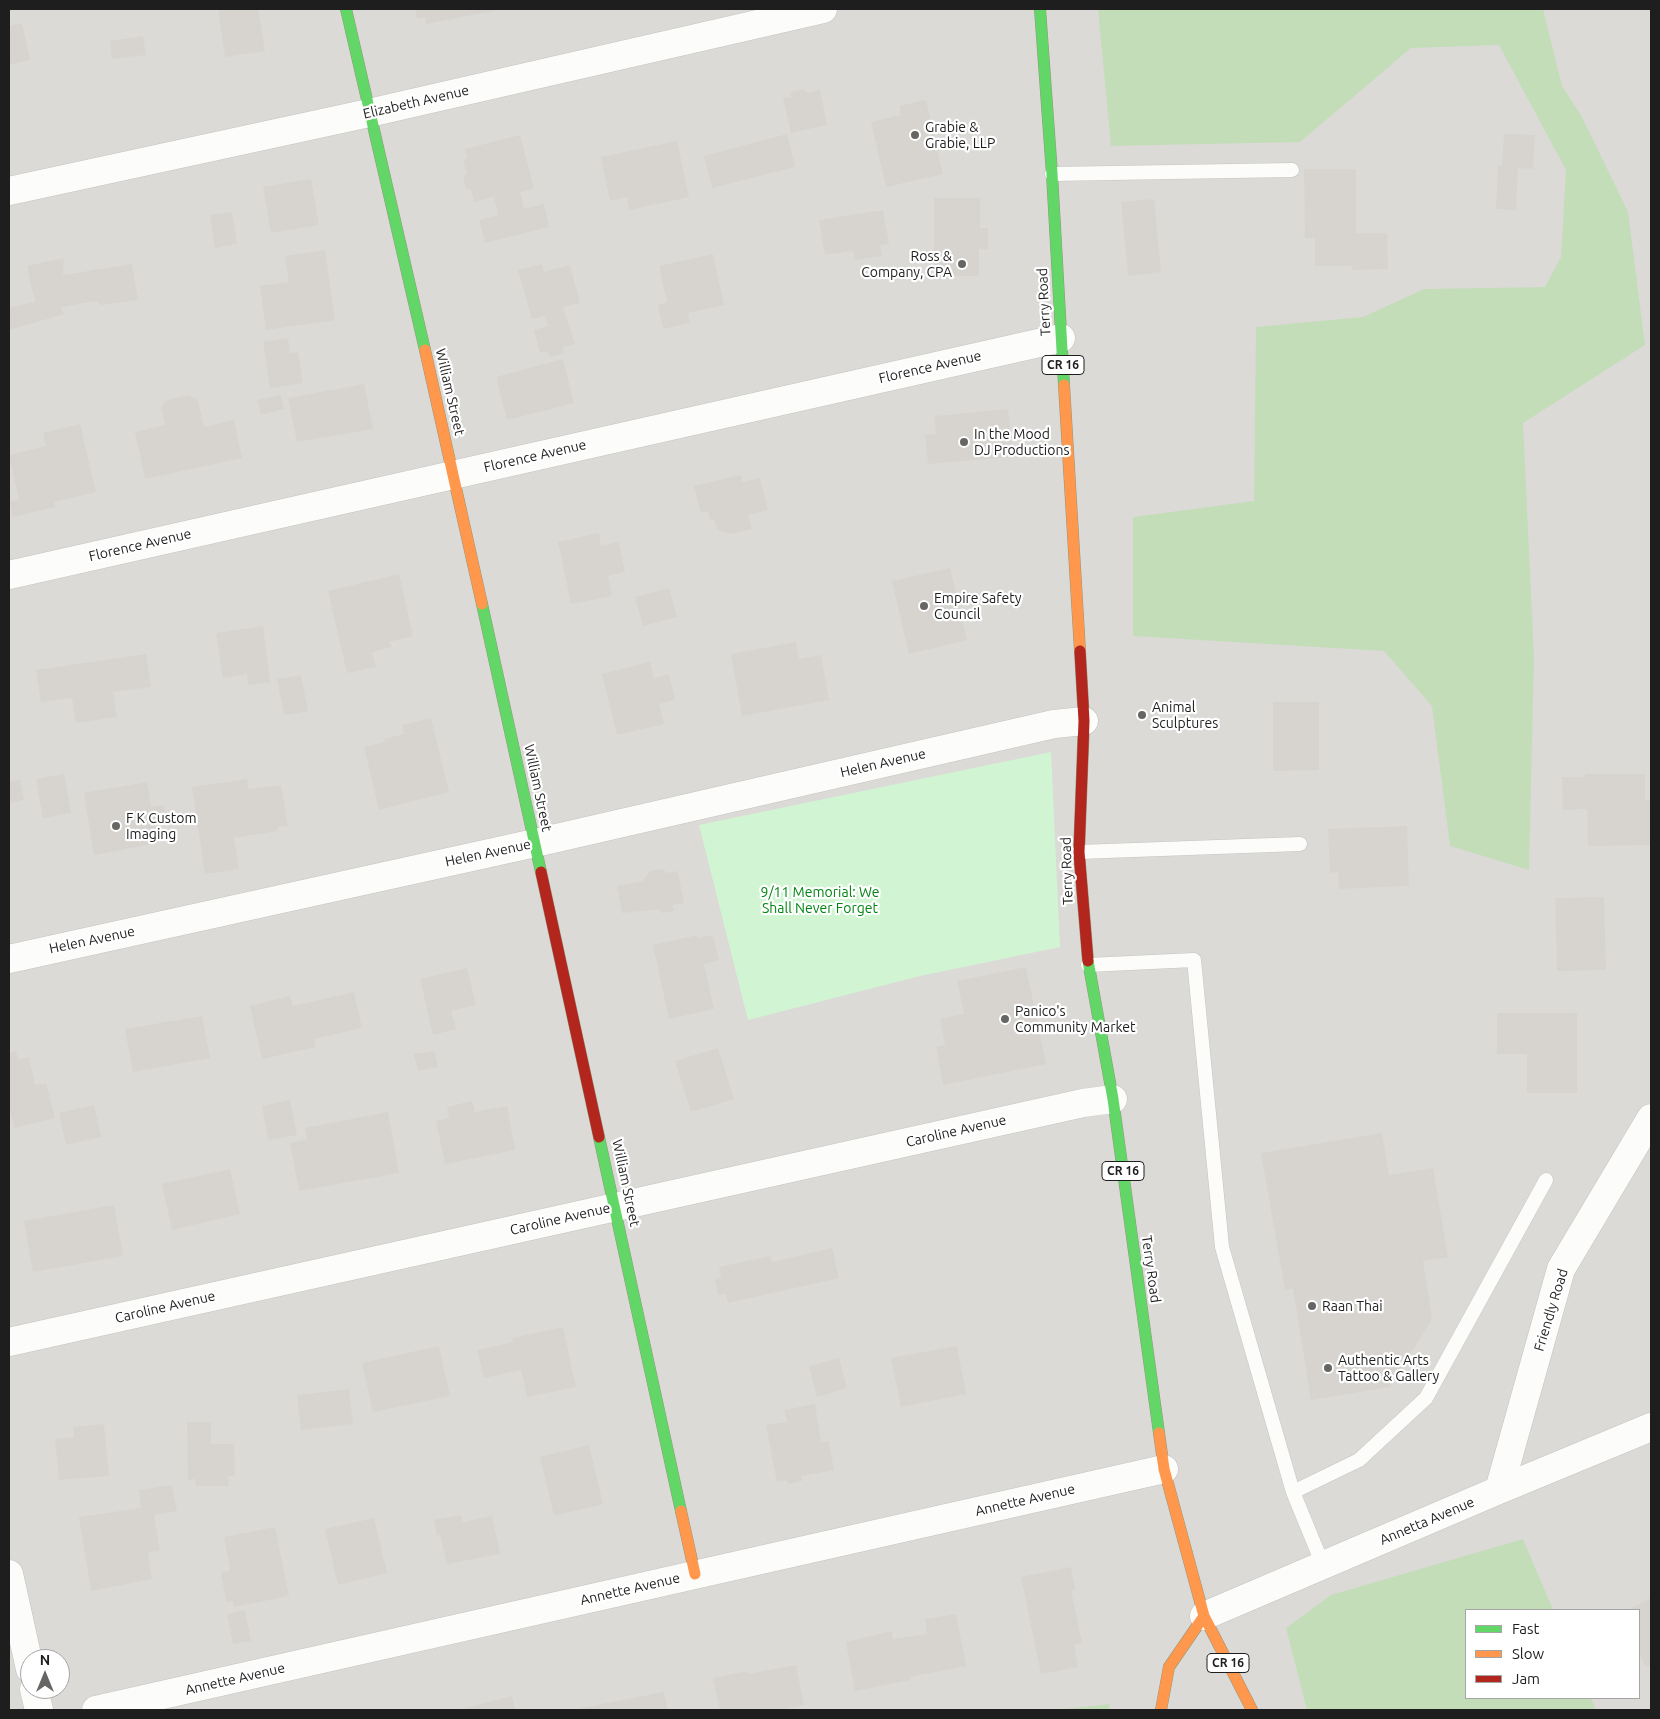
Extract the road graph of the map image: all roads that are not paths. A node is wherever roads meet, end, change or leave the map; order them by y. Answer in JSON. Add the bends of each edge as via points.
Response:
{"nodes":[{"id":1,"x":346,"y":9,"type":"edge"},
{"id":2,"x":823,"y":9,"type":"edge"},
{"id":3,"x":1040,"y":9,"type":"edge"},
{"id":4,"x":369,"y":113,"type":"junction"},
{"id":5,"x":1292,"y":170,"type":"dead end"},
{"id":6,"x":1052,"y":174,"type":"junction"},
{"id":7,"x":9,"y":191,"type":"edge"},
{"id":8,"x":1062,"y":338,"type":"junction"},
{"id":9,"x":454,"y":475,"type":"junction"},
{"id":10,"x":9,"y":574,"type":"edge"},
{"id":11,"x":1084,"y":720,"type":"junction"},
{"id":12,"x":535,"y":843,"type":"junction"},
{"id":13,"x":1300,"y":844,"type":"dead end"},
{"id":14,"x":1079,"y":852,"type":"junction"},
{"id":15,"x":9,"y":959,"type":"edge"},
{"id":16,"x":1088,"y":965,"type":"junction"},
{"id":17,"x":1113,"y":1099,"type":"junction"},
{"id":18,"x":1651,"y":1118,"type":"edge"},
{"id":19,"x":1546,"y":1180,"type":"dead end"},
{"id":20,"x":616,"y":1207,"type":"junction"},
{"id":21,"x":9,"y":1342,"type":"edge"},
{"id":22,"x":1651,"y":1427,"type":"edge"},
{"id":23,"x":1164,"y":1469,"type":"junction"},
{"id":24,"x":1499,"y":1490,"type":"junction"},
{"id":25,"x":1293,"y":1492,"type":"junction"},
{"id":26,"x":1323,"y":1565,"type":"junction"},
{"id":27,"x":9,"y":1574,"type":"edge"},
{"id":28,"x":695,"y":1574,"type":"junction"},
{"id":29,"x":1204,"y":1616,"type":"junction"},
{"id":30,"x":26,"y":1649,"type":"edge"},
{"id":31,"x":96,"y":1710,"type":"edge"},
{"id":32,"x":1161,"y":1710,"type":"edge"},
{"id":33,"x":1252,"y":1710,"type":"edge"}],
"edges":[{"from":1,"to":4,"type":"main road","name":"William Street"},
{"from":2,"to":4,"type":"street","name":"Elizabeth Avenue"},
{"from":3,"to":6,"type":"main road","name":"Terry Road","number":"CR 16"},
{"from":4,"to":7,"type":"street","name":"Elizabeth Avenue"},
{"from":4,"to":9,"type":"main road","name":"William Street"},
{"from":5,"to":6,"type":"lane"},
{"from":6,"to":8,"type":"main road","name":"Terry Road","number":"CR 16"},
{"from":8,"to":9,"type":"street","name":"Florence Avenue"},
{"from":8,"to":11,"type":"main road","name":"Terry Road","number":"CR 16"},
{"from":9,"to":10,"type":"street","name":"Florence Avenue"},
{"from":9,"to":12,"type":"main road","name":"William Street"},
{"from":11,"to":12,"type":"street","name":"Helen Avenue","via":[[1054,724]]},
{"from":11,"to":14,"type":"main road","name":"Terry Road","number":"CR 16"},
{"from":12,"to":15,"type":"street","name":"Helen Avenue"},
{"from":12,"to":20,"type":"main road","name":"William Street"},
{"from":13,"to":14,"type":"lane"},
{"from":14,"to":16,"type":"main road","name":"Terry Road","number":"CR 16"},
{"from":16,"to":17,"type":"main road","name":"Terry Road","number":"CR 16"},
{"from":16,"to":25,"type":"lane","via":[[1194,960],[1222,1247]]},
{"from":17,"to":20,"type":"street","name":"Caroline Avenue","via":[[1064,1107]]},
{"from":17,"to":23,"type":"main road","name":"Terry Road","number":"CR 16"},
{"from":18,"to":24,"type":"street","name":"Friendly Road","via":[[1562,1270]]},
{"from":19,"to":25,"type":"lane","via":[[1426,1398],[1359,1460]]},
{"from":20,"to":21,"type":"street","name":"Caroline Avenue"},
{"from":20,"to":28,"type":"main road","name":"William Street"},
{"from":22,"to":24,"type":"street","name":"Annetta Avenue"},
{"from":23,"to":28,"type":"street","name":"Annette Avenue"},
{"from":23,"to":29,"type":"main road","name":"Terry Road","number":"CR 16"},
{"from":24,"to":26,"type":"street","name":"Annetta Avenue"},
{"from":25,"to":26,"type":"lane"},
{"from":26,"to":29,"type":"street","name":"Annetta Avenue"},
{"from":27,"to":30,"type":"street"},
{"from":28,"to":31,"type":"street","name":"Annette Avenue"},
{"from":29,"to":32,"type":"main road","via":[[1169,1667]]},
{"from":29,"to":33,"type":"main road","number":"CR 16"}]}
